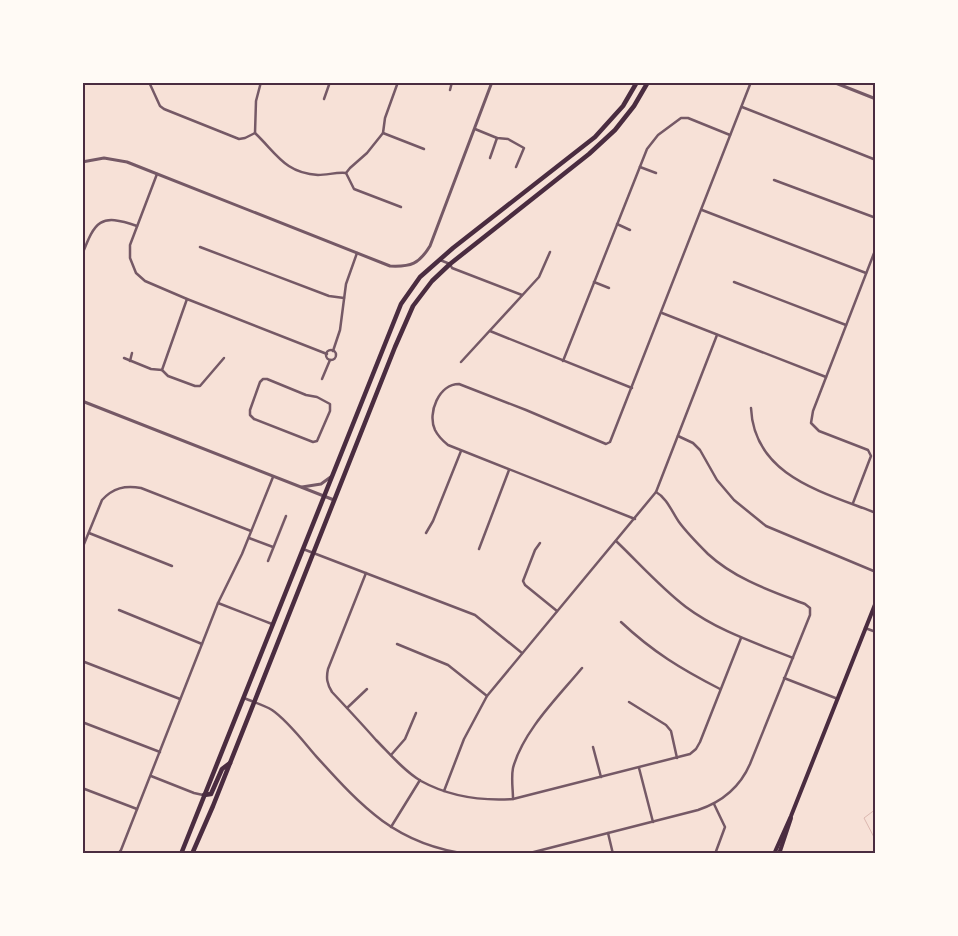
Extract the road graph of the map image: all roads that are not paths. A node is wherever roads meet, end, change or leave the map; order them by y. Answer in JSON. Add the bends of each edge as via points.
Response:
{"nodes":[{"id":1,"x":149,"y":82,"type":"edge"},
{"id":2,"x":261,"y":82,"type":"edge"},
{"id":3,"x":330,"y":82,"type":"edge"},
{"id":4,"x":398,"y":82,"type":"edge"},
{"id":5,"x":452,"y":82,"type":"edge"},
{"id":6,"x":492,"y":82,"type":"edge"},
{"id":7,"x":637,"y":82,"type":"edge"},
{"id":8,"x":648,"y":82,"type":"edge"},
{"id":9,"x":751,"y":82,"type":"edge"},
{"id":10,"x":833,"y":82,"type":"edge"},
{"id":11,"x":844,"y":84,"type":"edge"},
{"id":12,"x":450,"y":90,"type":"dead end"},
{"id":13,"x":324,"y":99,"type":"dead end"},
{"id":14,"x":876,"y":99,"type":"edge"},
{"id":15,"x":742,"y":107,"type":"junction"},
{"id":16,"x":475,"y":129,"type":"junction"},
{"id":17,"x":256,"y":133,"type":"junction"},
{"id":18,"x":382,"y":133,"type":"junction"},
{"id":19,"x":730,"y":135,"type":"junction"},
{"id":20,"x":497,"y":138,"type":"junction"},
{"id":21,"x":424,"y":149,"type":"dead end"},
{"id":22,"x":490,"y":158,"type":"dead end"},
{"id":23,"x":876,"y":160,"type":"edge"},
{"id":24,"x":82,"y":162,"type":"edge"},
{"id":25,"x":516,"y":167,"type":"dead end"},
{"id":26,"x":640,"y":167,"type":"junction"},
{"id":27,"x":346,"y":173,"type":"junction"},
{"id":28,"x":656,"y":173,"type":"dead end"},
{"id":29,"x":157,"y":174,"type":"junction"},
{"id":30,"x":774,"y":180,"type":"dead end"},
{"id":31,"x":401,"y":207,"type":"dead end"},
{"id":32,"x":702,"y":210,"type":"junction"},
{"id":33,"x":876,"y":218,"type":"edge"},
{"id":34,"x":617,"y":224,"type":"junction"},
{"id":35,"x":137,"y":226,"type":"junction"},
{"id":36,"x":630,"y":230,"type":"dead end"},
{"id":37,"x":200,"y":247,"type":"dead end"},
{"id":38,"x":876,"y":248,"type":"edge"},
{"id":39,"x":550,"y":252,"type":"dead end"},
{"id":40,"x":357,"y":253,"type":"junction"},
{"id":41,"x":82,"y":255,"type":"edge"},
{"id":42,"x":440,"y":260,"type":"junction"},
{"id":43,"x":450,"y":264,"type":"junction"},
{"id":44,"x":866,"y":273,"type":"junction"},
{"id":45,"x":594,"y":282,"type":"junction"},
{"id":46,"x":734,"y":282,"type":"dead end"},
{"id":47,"x":609,"y":288,"type":"dead end"},
{"id":48,"x":522,"y":295,"type":"junction"},
{"id":49,"x":344,"y":298,"type":"junction"},
{"id":50,"x":187,"y":299,"type":"junction"},
{"id":51,"x":662,"y":313,"type":"junction"},
{"id":52,"x":846,"y":325,"type":"junction"},
{"id":53,"x":490,"y":331,"type":"junction"},
{"id":54,"x":717,"y":335,"type":"junction"},
{"id":55,"x":333,"y":351,"type":"junction"},
{"id":56,"x":132,"y":353,"type":"dead end"},
{"id":57,"x":327,"y":354,"type":"junction"},
{"id":58,"x":124,"y":358,"type":"dead end"},
{"id":59,"x":224,"y":358,"type":"dead end"},
{"id":60,"x":330,"y":360,"type":"junction"},
{"id":61,"x":130,"y":361,"type":"junction"},
{"id":62,"x":563,"y":361,"type":"junction"},
{"id":63,"x":461,"y":362,"type":"dead end"},
{"id":64,"x":162,"y":370,"type":"junction"},
{"id":65,"x":826,"y":377,"type":"junction"},
{"id":66,"x":322,"y":379,"type":"dead end"},
{"id":67,"x":632,"y":388,"type":"junction"},
{"id":68,"x":317,"y":397,"type":"joint"},
{"id":69,"x":82,"y":401,"type":"edge"},
{"id":70,"x":751,"y":408,"type":"dead end"},
{"id":71,"x":678,"y":436,"type":"junction"},
{"id":72,"x":461,"y":451,"type":"junction"},
{"id":73,"x":510,"y":470,"type":"junction"},
{"id":74,"x":332,"y":476,"type":"junction"},
{"id":75,"x":273,"y":477,"type":"junction"},
{"id":76,"x":301,"y":487,"type":"junction"},
{"id":77,"x":656,"y":492,"type":"junction"},
{"id":78,"x":324,"y":496,"type":"junction"},
{"id":79,"x":334,"y":500,"type":"junction"},
{"id":80,"x":853,"y":504,"type":"junction"},
{"id":81,"x":876,"y":512,"type":"edge"},
{"id":82,"x":286,"y":516,"type":"dead end"},
{"id":83,"x":635,"y":519,"type":"junction"},
{"id":84,"x":251,"y":531,"type":"junction"},
{"id":85,"x":89,"y":533,"type":"junction"},
{"id":86,"x":426,"y":533,"type":"dead end"},
{"id":87,"x":249,"y":538,"type":"junction"},
{"id":88,"x":616,"y":541,"type":"junction"},
{"id":89,"x":540,"y":543,"type":"dead end"},
{"id":90,"x":274,"y":547,"type":"junction"},
{"id":91,"x":82,"y":549,"type":"edge"},
{"id":92,"x":303,"y":549,"type":"junction"},
{"id":93,"x":479,"y":549,"type":"dead end"},
{"id":94,"x":314,"y":553,"type":"junction"},
{"id":95,"x":268,"y":561,"type":"dead end"},
{"id":96,"x":172,"y":566,"type":"dead end"},
{"id":97,"x":876,"y":572,"type":"edge"},
{"id":98,"x":366,"y":573,"type":"junction"},
{"id":99,"x":876,"y":602,"type":"edge"},
{"id":100,"x":218,"y":603,"type":"junction"},
{"id":101,"x":119,"y":610,"type":"dead end"},
{"id":102,"x":557,"y":611,"type":"junction"},
{"id":103,"x":621,"y":622,"type":"dead end"},
{"id":104,"x":272,"y":624,"type":"junction"},
{"id":105,"x":865,"y":628,"type":"junction"},
{"id":106,"x":876,"y":632,"type":"edge"},
{"id":107,"x":741,"y":638,"type":"junction"},
{"id":108,"x":202,"y":644,"type":"junction"},
{"id":109,"x":396,"y":644,"type":"dead end"},
{"id":110,"x":522,"y":653,"type":"junction"},
{"id":111,"x":793,"y":658,"type":"junction"},
{"id":112,"x":82,"y":661,"type":"edge"},
{"id":113,"x":582,"y":668,"type":"dead end"},
{"id":114,"x":784,"y":678,"type":"junction"},
{"id":115,"x":367,"y":689,"type":"dead end"},
{"id":116,"x":720,"y":689,"type":"junction"},
{"id":117,"x":487,"y":696,"type":"junction"},
{"id":118,"x":243,"y":698,"type":"junction"},
{"id":119,"x":180,"y":699,"type":"junction"},
{"id":120,"x":838,"y":699,"type":"junction"},
{"id":121,"x":254,"y":702,"type":"junction"},
{"id":122,"x":629,"y":702,"type":"dead end"},
{"id":123,"x":347,"y":708,"type":"junction"},
{"id":124,"x":416,"y":713,"type":"dead end"},
{"id":125,"x":82,"y":722,"type":"edge"},
{"id":126,"x":594,"y":747,"type":"dead end"},
{"id":127,"x":160,"y":752,"type":"junction"},
{"id":128,"x":390,"y":755,"type":"junction"},
{"id":129,"x":677,"y":758,"type":"junction"},
{"id":130,"x":231,"y":762,"type":"junction"},
{"id":131,"x":639,"y":768,"type":"junction"},
{"id":132,"x":150,"y":776,"type":"junction"},
{"id":133,"x":601,"y":778,"type":"junction"},
{"id":134,"x":420,"y":780,"type":"junction"},
{"id":135,"x":82,"y":788,"type":"edge"},
{"id":136,"x":444,"y":791,"type":"junction"},
{"id":137,"x":204,"y":795,"type":"junction"},
{"id":138,"x":513,"y":799,"type":"junction"},
{"id":139,"x":714,"y":804,"type":"junction"},
{"id":140,"x":137,"y":809,"type":"junction"},
{"id":141,"x":791,"y":816,"type":"junction"},
{"id":142,"x":653,"y":822,"type":"junction"},
{"id":143,"x":391,"y":826,"type":"junction"},
{"id":144,"x":608,"y":833,"type":"junction"},
{"id":145,"x":458,"y":853,"type":"edge"},
{"id":146,"x":118,"y":854,"type":"edge"},
{"id":147,"x":181,"y":854,"type":"edge"},
{"id":148,"x":192,"y":854,"type":"edge"},
{"id":149,"x":469,"y":854,"type":"edge"},
{"id":150,"x":526,"y":854,"type":"edge"},
{"id":151,"x":613,"y":854,"type":"edge"},
{"id":152,"x":715,"y":854,"type":"edge"},
{"id":153,"x":774,"y":854,"type":"edge"},
{"id":154,"x":779,"y":854,"type":"edge"}],
"edges":[{"from":1,"to":17,"type":"street","via":[[164,109],[239,138]]},
{"from":2,"to":17,"type":"street","via":[[256,101]]},
{"from":3,"to":13,"type":"street"},
{"from":4,"to":18,"type":"street"},
{"from":5,"to":12,"type":"street"},
{"from":6,"to":16,"type":"street"},
{"from":7,"to":42,"type":"main road","via":[[623,106],[595,137]]},
{"from":8,"to":43,"type":"main road","via":[[615,130],[589,154]]},
{"from":9,"to":15,"type":"street"},
{"from":10,"to":11,"type":"street"},
{"from":11,"to":14,"type":"street"},
{"from":15,"to":19,"type":"street"},
{"from":15,"to":23,"type":"street"},
{"from":16,"to":20,"type":"street"},
{"from":16,"to":40,"type":"street","via":[[426,253],[406,267],[390,266]]},
{"from":17,"to":27,"type":"street","via":[[277,158],[298,171],[320,175]]},
{"from":18,"to":21,"type":"street"},
{"from":18,"to":27,"type":"street"},
{"from":19,"to":26,"type":"street","via":[[681,118],[652,142]]},
{"from":19,"to":32,"type":"street"},
{"from":20,"to":22,"type":"street"},
{"from":20,"to":25,"type":"street","via":[[524,148]]},
{"from":24,"to":29,"type":"street","via":[[104,158],[127,162]]},
{"from":26,"to":28,"type":"street"},
{"from":26,"to":34,"type":"street"},
{"from":27,"to":31,"type":"street","via":[[354,189]]},
{"from":29,"to":35,"type":"street"},
{"from":29,"to":40,"type":"street"},
{"from":30,"to":33,"type":"street"},
{"from":32,"to":44,"type":"street"},
{"from":32,"to":51,"type":"street"},
{"from":34,"to":36,"type":"street"},
{"from":34,"to":45,"type":"street"},
{"from":35,"to":41,"type":"street","via":[[119,220],[100,223],[93,229]]},
{"from":35,"to":50,"type":"street","via":[[130,246],[130,258],[136,273],[145,281]]},
{"from":37,"to":49,"type":"street","via":[[329,296]]},
{"from":38,"to":44,"type":"street"},
{"from":39,"to":48,"type":"street","via":[[539,277]]},
{"from":40,"to":49,"type":"street"},
{"from":42,"to":43,"type":"street"},
{"from":42,"to":74,"type":"main road","via":[[404,299]]},
{"from":43,"to":48,"type":"street","via":[[452,268]]},
{"from":43,"to":79,"type":"main road","via":[[424,290],[406,318]]},
{"from":44,"to":52,"type":"street"},
{"from":45,"to":47,"type":"street"},
{"from":45,"to":62,"type":"street"},
{"from":46,"to":52,"type":"street"},
{"from":48,"to":53,"type":"street"},
{"from":49,"to":55,"type":"street","via":[[340,330]]},
{"from":50,"to":57,"type":"street"},
{"from":50,"to":64,"type":"street"},
{"from":51,"to":54,"type":"street"},
{"from":51,"to":67,"type":"street"},
{"from":52,"to":65,"type":"street"},
{"from":53,"to":62,"type":"street"},
{"from":53,"to":63,"type":"street"},
{"from":54,"to":65,"type":"street"},
{"from":54,"to":71,"type":"street"},
{"from":55,"to":57,"type":"street"},
{"from":55,"to":60,"type":"street","via":[[336,356]]},
{"from":56,"to":61,"type":"street"},
{"from":57,"to":60,"type":"street"},
{"from":58,"to":61,"type":"street"},
{"from":59,"to":64,"type":"street","via":[[200,386],[168,376]]},
{"from":60,"to":66,"type":"street"},
{"from":61,"to":64,"type":"street"},
{"from":62,"to":67,"type":"street"},
{"from":65,"to":80,"type":"street","via":[[811,423],[819,430],[868,450],[871,456]]},
{"from":67,"to":72,"type":"street","via":[[613,438],[606,444],[463,385],[447,386],[434,408],[433,423],[440,438]]},
{"from":68,"to":68,"type":"street","via":[[331,407],[313,442],[250,415],[263,379]]},
{"from":69,"to":75,"type":"street"},
{"from":70,"to":80,"type":"street","via":[[757,436],[773,462],[806,485]]},
{"from":71,"to":77,"type":"street"},
{"from":71,"to":97,"type":"street","via":[[700,450],[717,480],[734,500],[766,526]]},
{"from":72,"to":73,"type":"street"},
{"from":72,"to":86,"type":"street","via":[[434,521]]},
{"from":73,"to":83,"type":"street"},
{"from":73,"to":93,"type":"street"},
{"from":74,"to":76,"type":"street","via":[[321,484]]},
{"from":74,"to":78,"type":"main road"},
{"from":75,"to":76,"type":"street"},
{"from":75,"to":84,"type":"street"},
{"from":76,"to":78,"type":"street"},
{"from":77,"to":83,"type":"street"},
{"from":77,"to":111,"type":"street","via":[[680,524],[709,554],[738,575],[810,608]]},
{"from":78,"to":79,"type":"street"},
{"from":78,"to":92,"type":"main road"},
{"from":79,"to":94,"type":"main road"},
{"from":80,"to":81,"type":"street"},
{"from":82,"to":90,"type":"street"},
{"from":83,"to":88,"type":"street"},
{"from":84,"to":85,"type":"street","via":[[130,486],[108,494]]},
{"from":84,"to":87,"type":"street"},
{"from":85,"to":91,"type":"street"},
{"from":85,"to":96,"type":"street"},
{"from":87,"to":90,"type":"street"},
{"from":87,"to":100,"type":"street"},
{"from":88,"to":102,"type":"street"},
{"from":88,"to":107,"type":"street","via":[[686,606]]},
{"from":89,"to":102,"type":"street","via":[[523,581]]},
{"from":90,"to":95,"type":"street"},
{"from":92,"to":94,"type":"street"},
{"from":92,"to":104,"type":"main road"},
{"from":94,"to":98,"type":"street"},
{"from":94,"to":121,"type":"main road"},
{"from":98,"to":110,"type":"street","via":[[475,615]]},
{"from":98,"to":123,"type":"street","via":[[326,676],[332,692]]},
{"from":99,"to":105,"type":"main road"},
{"from":100,"to":104,"type":"street"},
{"from":100,"to":108,"type":"street"},
{"from":101,"to":108,"type":"street"},
{"from":102,"to":110,"type":"street"},
{"from":103,"to":116,"type":"street","via":[[670,662]]},
{"from":104,"to":118,"type":"main road"},
{"from":105,"to":106,"type":"street"},
{"from":105,"to":120,"type":"main road"},
{"from":107,"to":111,"type":"street"},
{"from":107,"to":116,"type":"street"},
{"from":108,"to":119,"type":"street"},
{"from":109,"to":117,"type":"street","via":[[448,665]]},
{"from":110,"to":117,"type":"street"},
{"from":111,"to":114,"type":"street"},
{"from":112,"to":119,"type":"street"},
{"from":113,"to":138,"type":"street","via":[[524,742],[513,770]]},
{"from":114,"to":120,"type":"street"},
{"from":114,"to":139,"type":"street","via":[[748,770],[731,791]]},
{"from":115,"to":123,"type":"street"},
{"from":116,"to":129,"type":"street","via":[[696,750]]},
{"from":117,"to":136,"type":"street","via":[[464,739]]},
{"from":118,"to":121,"type":"street"},
{"from":118,"to":137,"type":"main road"},
{"from":119,"to":127,"type":"street"},
{"from":120,"to":141,"type":"main road"},
{"from":121,"to":130,"type":"main road"},
{"from":121,"to":143,"type":"street","via":[[276,713],[355,798]]},
{"from":122,"to":129,"type":"street","via":[[666,725],[671,731]]},
{"from":123,"to":128,"type":"street"},
{"from":124,"to":128,"type":"street","via":[[405,739]]},
{"from":125,"to":127,"type":"street"},
{"from":126,"to":133,"type":"street"},
{"from":127,"to":132,"type":"street"},
{"from":128,"to":134,"type":"street"},
{"from":129,"to":131,"type":"street"},
{"from":130,"to":137,"type":"main road","via":[[222,769],[211,794]]},
{"from":130,"to":148,"type":"main road"},
{"from":131,"to":133,"type":"street"},
{"from":131,"to":142,"type":"street"},
{"from":132,"to":137,"type":"street"},
{"from":132,"to":140,"type":"street"},
{"from":133,"to":138,"type":"street"},
{"from":134,"to":136,"type":"street"},
{"from":134,"to":143,"type":"street"},
{"from":135,"to":140,"type":"street"},
{"from":136,"to":138,"type":"street","via":[[478,799]]},
{"from":137,"to":147,"type":"main road"},
{"from":139,"to":142,"type":"street"},
{"from":139,"to":152,"type":"street","via":[[725,827]]},
{"from":140,"to":146,"type":"street"},
{"from":141,"to":153,"type":"main road"},
{"from":141,"to":154,"type":"main road"},
{"from":142,"to":144,"type":"street"},
{"from":143,"to":145,"type":"street","via":[[419,841]]},
{"from":144,"to":150,"type":"street"},
{"from":144,"to":151,"type":"street"},
{"from":145,"to":149,"type":"street"}]}
